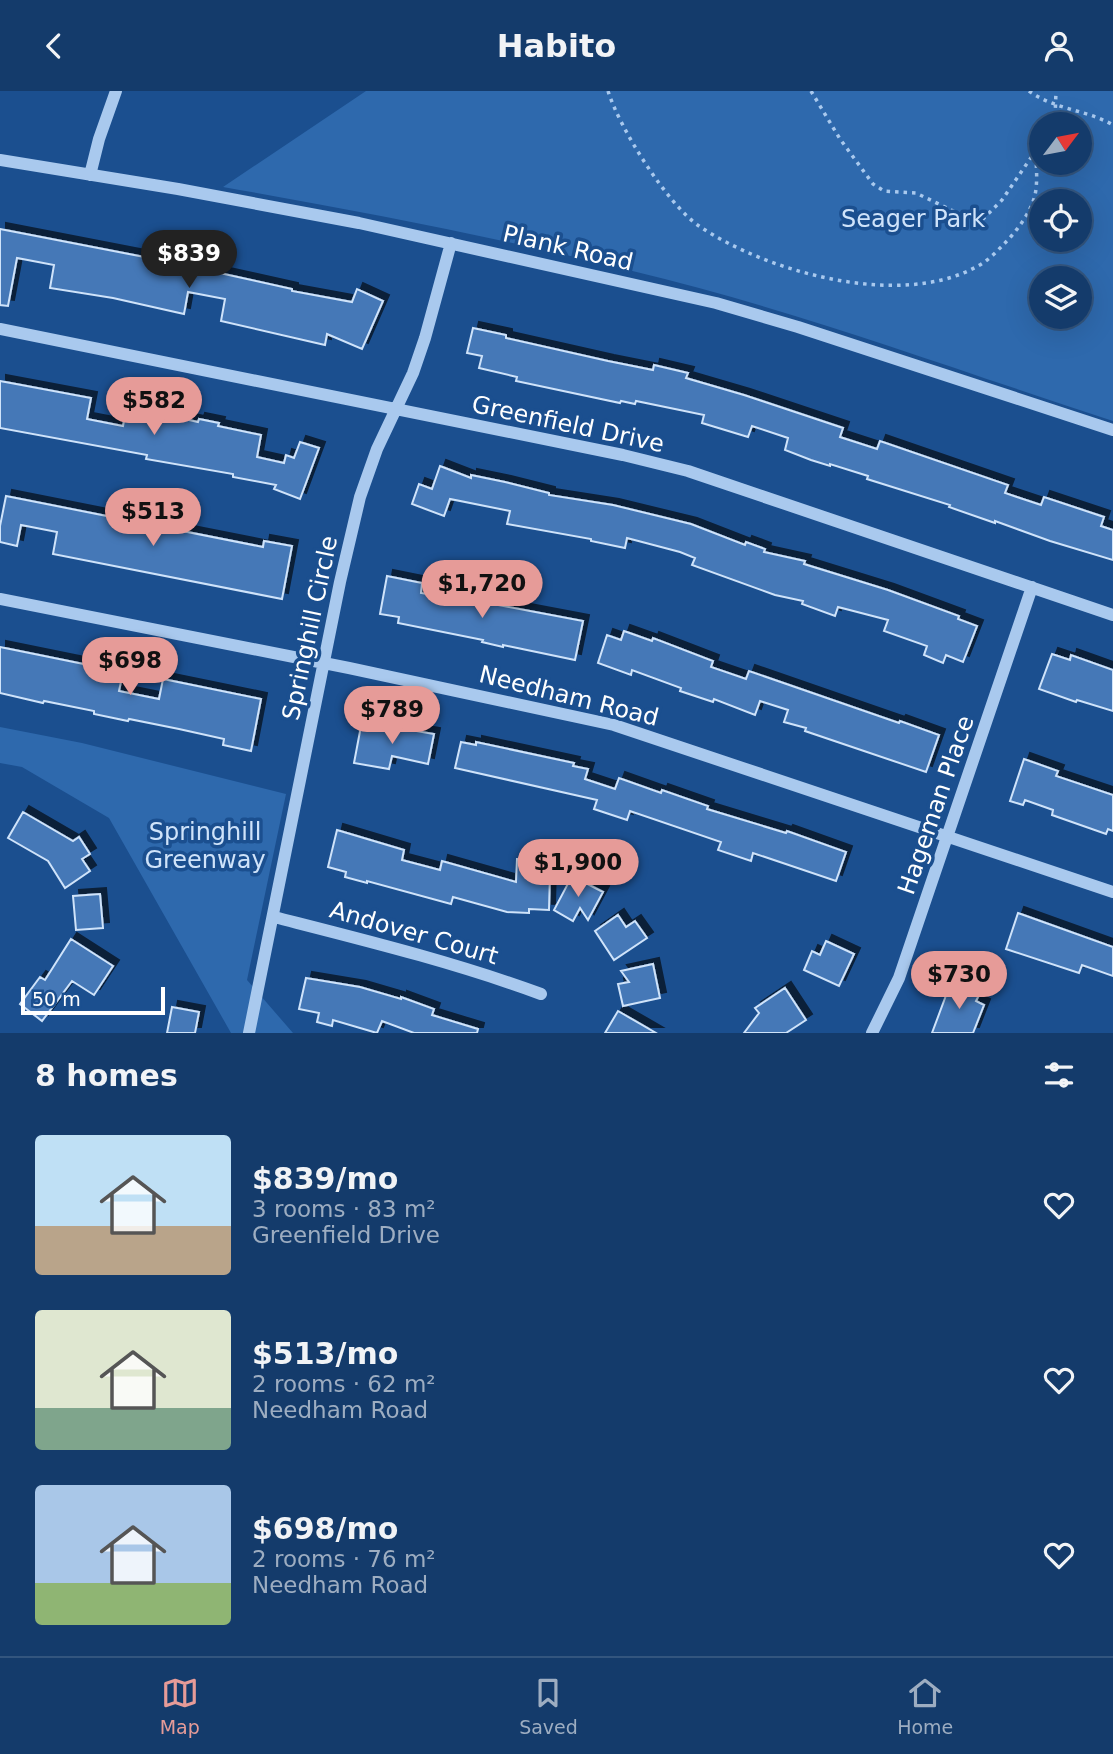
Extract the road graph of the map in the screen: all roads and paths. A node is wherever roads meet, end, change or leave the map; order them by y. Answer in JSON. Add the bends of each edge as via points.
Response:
{"nodes":[{"id":1,"x":116,"y":91,"type":"edge"},
{"id":2,"x":608,"y":91,"type":"edge"},
{"id":3,"x":811,"y":91,"type":"edge"},
{"id":4,"x":1029,"y":91,"type":"edge"},
{"id":5,"x":1056,"y":91,"type":"edge"},
{"id":6,"x":1056,"y":107,"type":"junction"},
{"id":7,"x":1055,"y":112,"type":"edge"},
{"id":8,"x":1113,"y":125,"type":"edge"},
{"id":9,"x":0,"y":160,"type":"edge"},
{"id":10,"x":1029,"y":162,"type":"edge"},
{"id":11,"x":90,"y":174,"type":"junction"},
{"id":12,"x":1037,"y":175,"type":"edge"},
{"id":13,"x":451,"y":243,"type":"junction"},
{"id":14,"x":0,"y":329,"type":"edge"},
{"id":15,"x":396,"y":408,"type":"junction"},
{"id":16,"x":1113,"y":430,"type":"edge"},
{"id":17,"x":1032,"y":587,"type":"junction"},
{"id":18,"x":0,"y":599,"type":"edge"},
{"id":19,"x":1113,"y":615,"type":"edge"},
{"id":20,"x":324,"y":663,"type":"junction"},
{"id":21,"x":947,"y":837,"type":"junction"},
{"id":22,"x":1113,"y":891,"type":"edge"},
{"id":23,"x":274,"y":917,"type":"junction"},
{"id":24,"x":541,"y":994,"type":"dead end"},
{"id":25,"x":249,"y":1033,"type":"edge"},
{"id":26,"x":872,"y":1033,"type":"edge"}],
"edges":[{"from":1,"to":11,"type":"street"},
{"from":2,"to":12,"type":"path","via":[[638,151],[672,201],[698,225],[781,265],[852,283],[888,286],[932,281],[978,266],[1009,239],[1029,209]]},
{"from":3,"to":10,"type":"path","via":[[873,184],[884,191],[916,193],[972,220],[989,215]]},
{"from":4,"to":6,"type":"path"},
{"from":5,"to":6,"type":"path"},
{"from":6,"to":7,"type":"path"},
{"from":6,"to":8,"type":"path"},
{"from":9,"to":11,"type":"street","name":"Plank Road"},
{"from":11,"to":13,"type":"street","name":"Plank Road"},
{"from":13,"to":15,"type":"street","name":"Springhill Circle","via":[[425,338]]},
{"from":13,"to":16,"type":"street","name":"Plank Road","via":[[756,313]]},
{"from":14,"to":15,"type":"street","name":"Greenfield Drive"},
{"from":15,"to":17,"type":"street","name":"Greenfield Drive","via":[[688,471]]},
{"from":15,"to":20,"type":"street","name":"Springhill Circle","via":[[360,497]]},
{"from":17,"to":19,"type":"street","name":"Greenfield Drive"},
{"from":17,"to":21,"type":"street","name":"Hageman Place"},
{"from":18,"to":20,"type":"street","name":"Needham Road"},
{"from":20,"to":21,"type":"street","name":"Needham Road","via":[[614,725]]},
{"from":20,"to":23,"type":"street","name":"Springhill Circle"},
{"from":21,"to":22,"type":"street","name":"Needham Road"},
{"from":21,"to":26,"type":"street","name":"Hageman Place","via":[[899,978]]},
{"from":23,"to":24,"type":"street","name":"Andover Court","via":[[434,958]]},
{"from":23,"to":25,"type":"street","name":"Springhill Circle"}]}
